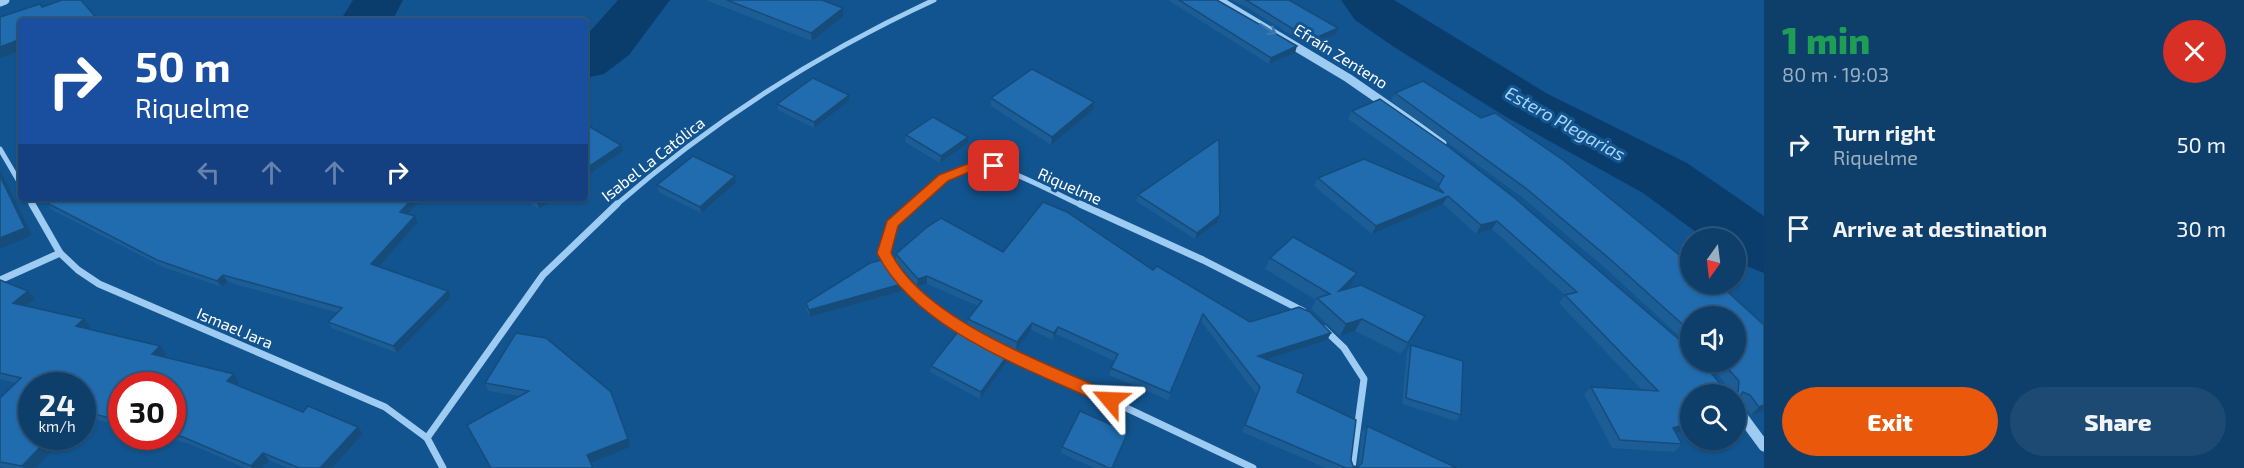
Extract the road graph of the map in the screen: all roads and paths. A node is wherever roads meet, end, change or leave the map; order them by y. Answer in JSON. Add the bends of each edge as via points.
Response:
{"nodes":[{"id":1,"x":5,"y":0,"type":"edge"},
{"id":2,"x":934,"y":0,"type":"edge"},
{"id":3,"x":1218,"y":0,"type":"edge"},
{"id":4,"x":0,"y":2,"type":"edge"},
{"id":5,"x":0,"y":149,"type":"edge"},
{"id":6,"x":1451,"y":150,"type":"edge"},
{"id":7,"x":18,"y":180,"type":"edge"},
{"id":8,"x":30,"y":201,"type":"edge"},
{"id":9,"x":60,"y":253,"type":"junction"},
{"id":10,"x":0,"y":280,"type":"edge"},
{"id":11,"x":1310,"y":315,"type":"edge"},
{"id":12,"x":1318,"y":323,"type":"edge"},
{"id":13,"x":978,"y":338,"type":"edge"},
{"id":14,"x":999,"y":347,"type":"edge"},
{"id":15,"x":1746,"y":422,"type":"edge"},
{"id":16,"x":427,"y":438,"type":"junction"},
{"id":17,"x":1764,"y":446,"type":"edge"},
{"id":18,"x":443,"y":468,"type":"edge"},
{"id":19,"x":1252,"y":468,"type":"edge"},
{"id":20,"x":1352,"y":468,"type":"edge"}],
"edges":[{"from":1,"to":4,"type":"street"},
{"from":2,"to":16,"type":"street","name":"Isabel La Católica","via":[[869,30],[812,63],[725,119],[629,193],[536,284]]},
{"from":3,"to":6,"type":"street","name":"Efraín Zenteno","one_way":true,"via":[[1348,78]]},
{"from":5,"to":7,"type":"street"},
{"from":8,"to":9,"type":"street","name":"Ismael Jara"},
{"from":9,"to":10,"type":"street"},
{"from":9,"to":16,"type":"street","name":"Ismael Jara","via":[[99,284],[385,407]]},
{"from":11,"to":13,"type":"street","name":"Riquelme","via":[[1203,260],[994,166],[975,165],[944,178],[891,224],[884,253],[892,269],[927,304]]},
{"from":12,"to":20,"type":"street","via":[[1344,348],[1364,379]]},
{"from":14,"to":19,"type":"street"},
{"from":15,"to":17,"type":"street"},
{"from":16,"to":18,"type":"street","name":"Ismael Jara"}]}
